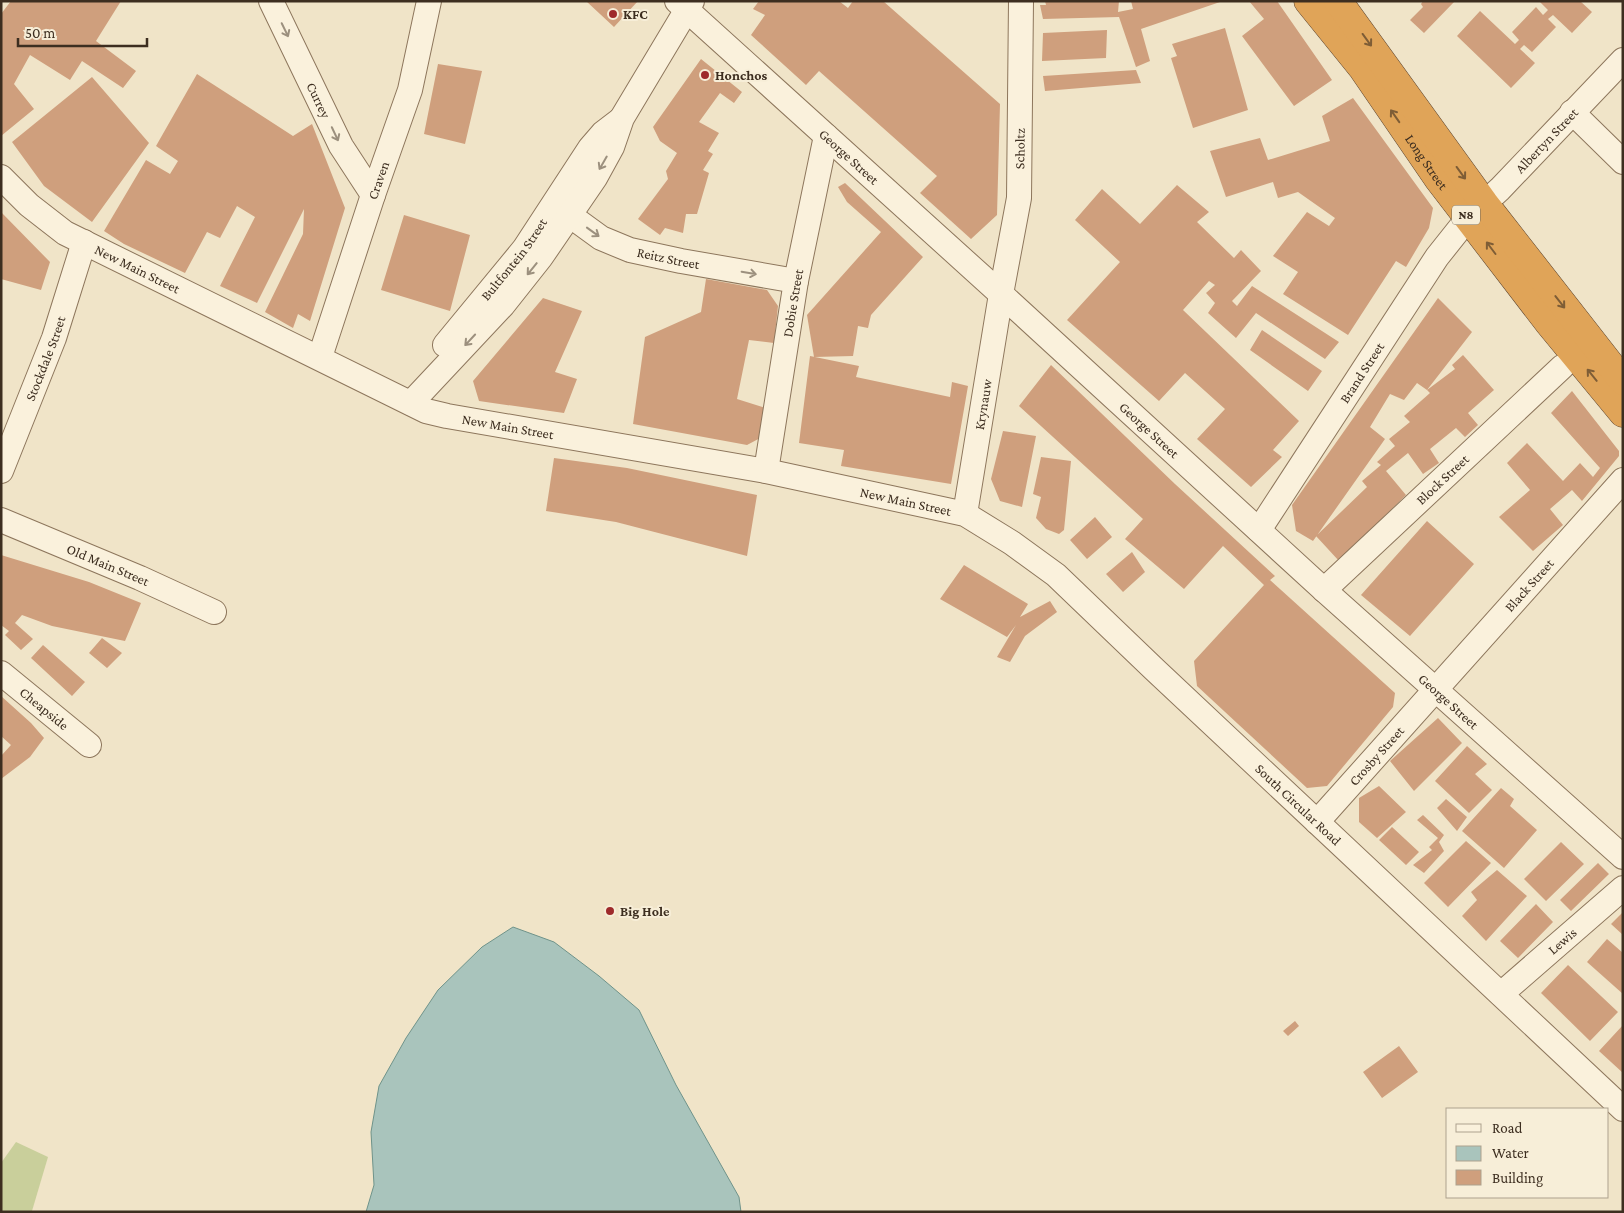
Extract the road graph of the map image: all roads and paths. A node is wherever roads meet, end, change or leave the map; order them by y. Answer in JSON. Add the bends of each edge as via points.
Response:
{"nodes":[{"id":1,"x":271,"y":1,"type":"edge"},
{"id":2,"x":429,"y":1,"type":"edge"},
{"id":3,"x":1021,"y":1,"type":"edge"},
{"id":4,"x":1308,"y":1,"type":"edge"},
{"id":5,"x":1338,"y":1,"type":"edge"},
{"id":6,"x":685,"y":4,"type":"edge"},
{"id":7,"x":1623,"y":60,"type":"edge"},
{"id":8,"x":1572,"y":112,"type":"junction"},
{"id":9,"x":826,"y":136,"type":"junction"},
{"id":10,"x":1623,"y":162,"type":"edge"},
{"id":11,"x":1,"y":177,"type":"edge"},
{"id":12,"x":373,"y":195,"type":"junction"},
{"id":13,"x":562,"y":209,"type":"junction"},
{"id":14,"x":1476,"y":211,"type":"junction"},
{"id":15,"x":84,"y":242,"type":"junction"},
{"id":16,"x":796,"y":281,"type":"junction"},
{"id":17,"x":1001,"y":294,"type":"junction"},
{"id":18,"x":320,"y":358,"type":"junction"},
{"id":19,"x":1562,"y":367,"type":"dead end"},
{"id":20,"x":1623,"y":382,"type":"edge"},
{"id":21,"x":405,"y":400,"type":"junction"},
{"id":22,"x":1623,"y":412,"type":"edge"},
{"id":23,"x":1,"y":471,"type":"edge"},
{"id":24,"x":766,"y":472,"type":"junction"},
{"id":25,"x":1623,"y":480,"type":"edge"},
{"id":26,"x":965,"y":514,"type":"junction"},
{"id":27,"x":1,"y":520,"type":"edge"},
{"id":28,"x":1259,"y":530,"type":"junction"},
{"id":29,"x":1324,"y":590,"type":"junction"},
{"id":30,"x":214,"y":612,"type":"dead end"},
{"id":31,"x":1,"y":673,"type":"edge"},
{"id":32,"x":1435,"y":690,"type":"junction"},
{"id":33,"x":89,"y":744,"type":"dead end"},
{"id":34,"x":1317,"y":822,"type":"junction"},
{"id":35,"x":1623,"y":857,"type":"edge"},
{"id":36,"x":1623,"y":888,"type":"edge"},
{"id":37,"x":1501,"y":994,"type":"junction"},
{"id":38,"x":1623,"y":1108,"type":"edge"}],
"edges":[{"from":1,"to":12,"type":"street","name":"Currey","one_way":true,"via":[[341,146]]},
{"from":2,"to":12,"type":"street","name":"Craven","via":[[410,90]]},
{"from":3,"to":17,"type":"street","name":"Scholtz","via":[[1018,198]]},
{"from":14,"to":4,"type":"highway","name":"Long Street","number":"N8","one_way":true},
{"from":5,"to":14,"type":"highway","name":"Long Street","number":"N8","one_way":true},
{"from":6,"to":9,"type":"street","name":"George Street"},
{"from":6,"to":13,"type":"street","name":"Bultfontein Street","via":[[622,118],[590,148]]},
{"from":7,"to":8,"type":"street","name":"Albertyn Street"},
{"from":8,"to":10,"type":"street"},
{"from":8,"to":14,"type":"street","name":"Albertyn Street"},
{"from":9,"to":16,"type":"street","name":"Dobie Street"},
{"from":9,"to":17,"type":"street","name":"George Street"},
{"from":11,"to":15,"type":"street","name":"New Main Street","via":[[36,211],[65,233]]},
{"from":12,"to":18,"type":"street","name":"Craven"},
{"from":13,"to":16,"type":"street","name":"Reitz Street","one_way":true,"via":[[602,238],[630,250]]},
{"from":13,"to":21,"type":"street","name":"Bultfontein Street","via":[[524,249]]},
{"from":14,"to":20,"type":"highway","name":"Long Street","number":"N8","one_way":true},
{"from":22,"to":14,"type":"highway","name":"Long Street","number":"N8","one_way":true,"via":[[1548,322]]},
{"from":14,"to":28,"type":"street","name":"Brand Street","via":[[1437,257]]},
{"from":15,"to":18,"type":"street","name":"New Main Street"},
{"from":15,"to":23,"type":"street","name":"Stockdale Street","via":[[54,338]]},
{"from":16,"to":24,"type":"street","name":"Dobie Street"},
{"from":17,"to":26,"type":"street","name":"Krynauw"},
{"from":17,"to":28,"type":"street","name":"George Street"},
{"from":18,"to":21,"type":"street","name":"New Main Street"},
{"from":19,"to":29,"type":"street","name":"Block Street"},
{"from":21,"to":24,"type":"street","name":"New Main Street","via":[[426,411],[447,416]]},
{"from":24,"to":26,"type":"street","name":"New Main Street"},
{"from":25,"to":32,"type":"street","name":"Black Street"},
{"from":26,"to":34,"type":"street","name":"South Circular Road","via":[[1056,576]]},
{"from":27,"to":30,"type":"street","name":"Old Main Street"},
{"from":28,"to":29,"type":"street","name":"George Street"},
{"from":29,"to":32,"type":"street","name":"George Street"},
{"from":31,"to":33,"type":"street","name":"Cheapside"},
{"from":32,"to":34,"type":"street","name":"Crosby Street"},
{"from":32,"to":35,"type":"street","name":"George Street"},
{"from":34,"to":37,"type":"street","name":"South Circular Road"},
{"from":36,"to":37,"type":"street","name":"Lewis"},
{"from":37,"to":38,"type":"street","name":"South Circular Road"}]}
